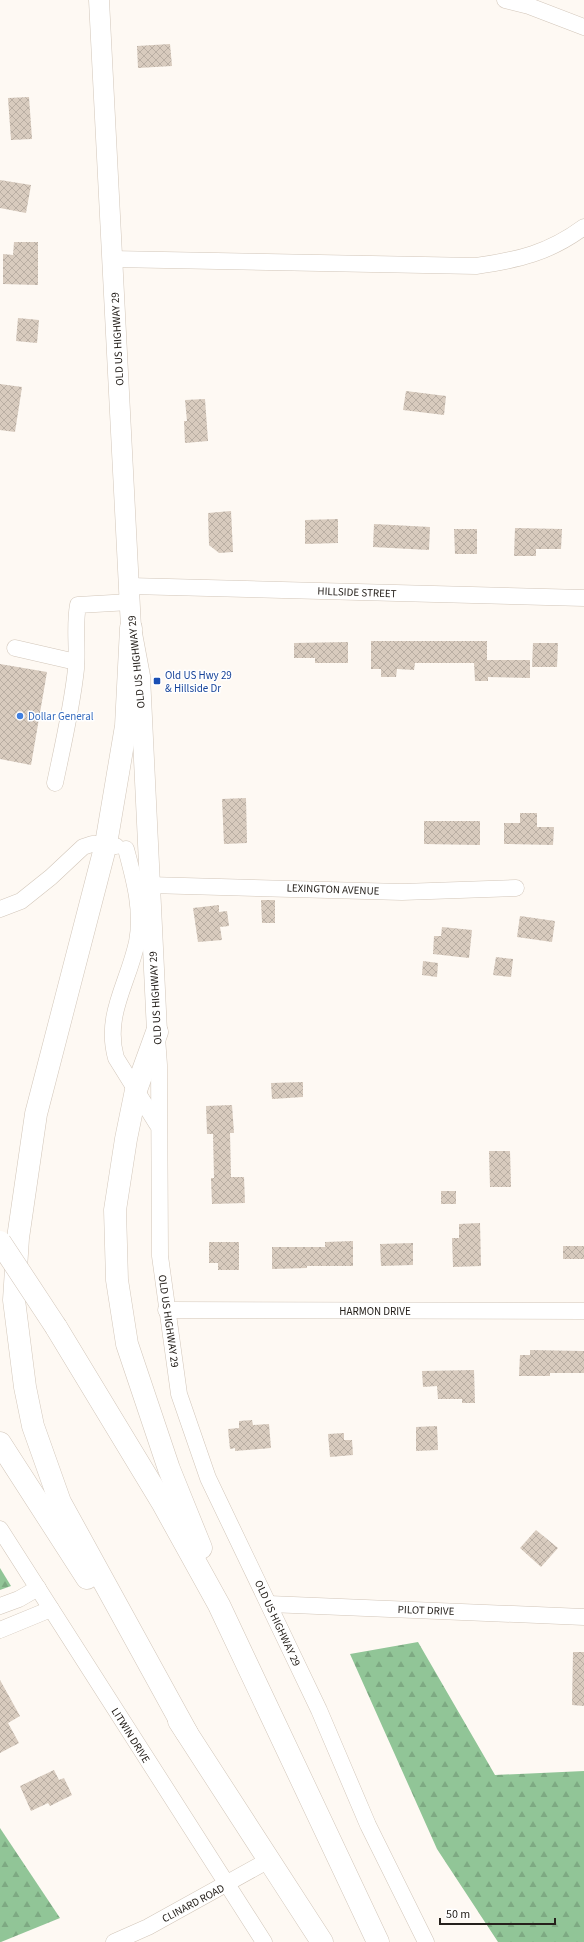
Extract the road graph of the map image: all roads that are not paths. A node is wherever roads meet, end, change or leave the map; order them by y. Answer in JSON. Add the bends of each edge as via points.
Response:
{"nodes":[{"id":1,"x":99,"y":0,"type":"edge"},
{"id":2,"x":505,"y":0,"type":"edge"},
{"id":3,"x":584,"y":27,"type":"edge"},
{"id":4,"x":584,"y":227,"type":"edge"},
{"id":5,"x":112,"y":259,"type":"junction"},
{"id":6,"x":130,"y":594,"type":"junction"},
{"id":7,"x":584,"y":598,"type":"edge"},
{"id":8,"x":131,"y":628,"type":"junction"},
{"id":9,"x":15,"y":648,"type":"dead end"},
{"id":10,"x":76,"y":662,"type":"junction"},
{"id":11,"x":55,"y":783,"type":"dead end"},
{"id":12,"x":116,"y":846,"type":"junction"},
{"id":13,"x":147,"y":851,"type":"junction"},
{"id":14,"x":149,"y":885,"type":"junction"},
{"id":15,"x":516,"y":888,"type":"dead end"},
{"id":16,"x":0,"y":909,"type":"edge"},
{"id":17,"x":157,"y":1032,"type":"junction"},
{"id":18,"x":136,"y":1090,"type":"junction"},
{"id":19,"x":158,"y":1126,"type":"junction"},
{"id":20,"x":0,"y":1242,"type":"edge"},
{"id":21,"x":166,"y":1310,"type":"junction"},
{"id":22,"x":584,"y":1311,"type":"edge"},
{"id":23,"x":0,"y":1443,"type":"edge"},
{"id":24,"x":0,"y":1529,"type":"edge"},
{"id":25,"x":38,"y":1588,"type":"junction"},
{"id":26,"x":269,"y":1604,"type":"junction"},
{"id":27,"x":0,"y":1606,"type":"edge"},
{"id":28,"x":51,"y":1609,"type":"junction"},
{"id":29,"x":584,"y":1617,"type":"edge"},
{"id":30,"x":0,"y":1630,"type":"edge"},
{"id":31,"x":261,"y":1695,"type":"junction"},
{"id":32,"x":187,"y":1733,"type":"junction"},
{"id":33,"x":269,"y":1860,"type":"junction"},
{"id":34,"x":226,"y":1884,"type":"junction"},
{"id":35,"x":114,"y":1942,"type":"edge"},
{"id":36,"x":264,"y":1942,"type":"edge"},
{"id":37,"x":322,"y":1942,"type":"edge"},
{"id":38,"x":378,"y":1942,"type":"edge"},
{"id":39,"x":426,"y":1942,"type":"edge"}],
"edges":[{"from":1,"to":5,"type":"main road","name":"OLD US HIGHWAY 29"},
{"from":2,"to":3,"type":"street","via":[[530,6]]},
{"from":4,"to":5,"type":"street","via":[[544,251],[512,261],[476,266]]},
{"from":5,"to":6,"type":"main road","name":"OLD US HIGHWAY 29"},
{"from":6,"to":7,"type":"street","name":"HILLSIDE STREET"},
{"from":6,"to":8,"type":"main road","name":"OLD US HIGHWAY 29"},
{"from":6,"to":10,"type":"street","name":"HILLSIDE STREET","via":[[78,605],[75,620]]},
{"from":8,"to":12,"type":"highway"},
{"from":8,"to":13,"type":"main road","name":"OLD US HIGHWAY 29","via":[[140,676]]},
{"from":9,"to":10,"type":"street"},
{"from":10,"to":11,"type":"street","via":[[73,694]]},
{"from":12,"to":13,"type":"street"},
{"from":12,"to":16,"type":"street","via":[[92,844],[82,847],[21,901]]},
{"from":12,"to":18,"type":"street","via":[[137,893],[138,926],[137,942],[114,1013],[112,1033],[116,1058]]},
{"from":12,"to":32,"type":"highway","via":[[36,1114],[19,1230],[14,1300],[25,1387],[33,1426],[60,1502]]},
{"from":13,"to":14,"type":"main road","name":"OLD US HIGHWAY 29"},
{"from":14,"to":15,"type":"street","name":"LEXINGTON AVENUE","via":[[402,892]]},
{"from":14,"to":17,"type":"main road","name":"OLD US HIGHWAY 29"},
{"from":17,"to":18,"type":"highway"},
{"from":17,"to":19,"type":"street","name":"OLD US HIGHWAY 29"},
{"from":18,"to":19,"type":"street"},
{"from":18,"to":31,"type":"highway","via":[[115,1210],[116,1280],[127,1344],[168,1469]]},
{"from":19,"to":21,"type":"street","name":"OLD US HIGHWAY 29","via":[[160,1256]]},
{"from":20,"to":31,"type":"highway","bridge":true,"via":[[56,1327],[162,1502],[219,1606]]},
{"from":21,"to":22,"type":"street","name":"HARMON DRIVE"},
{"from":21,"to":26,"type":"street","name":"OLD US HIGHWAY 29","via":[[179,1394],[208,1478]]},
{"from":23,"to":32,"type":"highway"},
{"from":24,"to":25,"type":"street","name":"LITWIN DRIVE"},
{"from":25,"to":27,"type":"street"},
{"from":25,"to":28,"type":"street","name":"LITWIN DRIVE"},
{"from":26,"to":29,"type":"street","name":"PILOT DRIVE"},
{"from":26,"to":39,"type":"street","name":"OLD US HIGHWAY 29","via":[[319,1710],[368,1825]]},
{"from":28,"to":30,"type":"street"},
{"from":28,"to":34,"type":"street","name":"LITWIN DRIVE"},
{"from":31,"to":38,"type":"highway"},
{"from":32,"to":33,"type":"highway"},
{"from":33,"to":34,"type":"street","name":"CLINARD ROAD"},
{"from":33,"to":37,"type":"highway"},
{"from":34,"to":35,"type":"street","name":"CLINARD ROAD","via":[[148,1927]]},
{"from":34,"to":36,"type":"street","name":"LITWIN DRIVE"}]}
